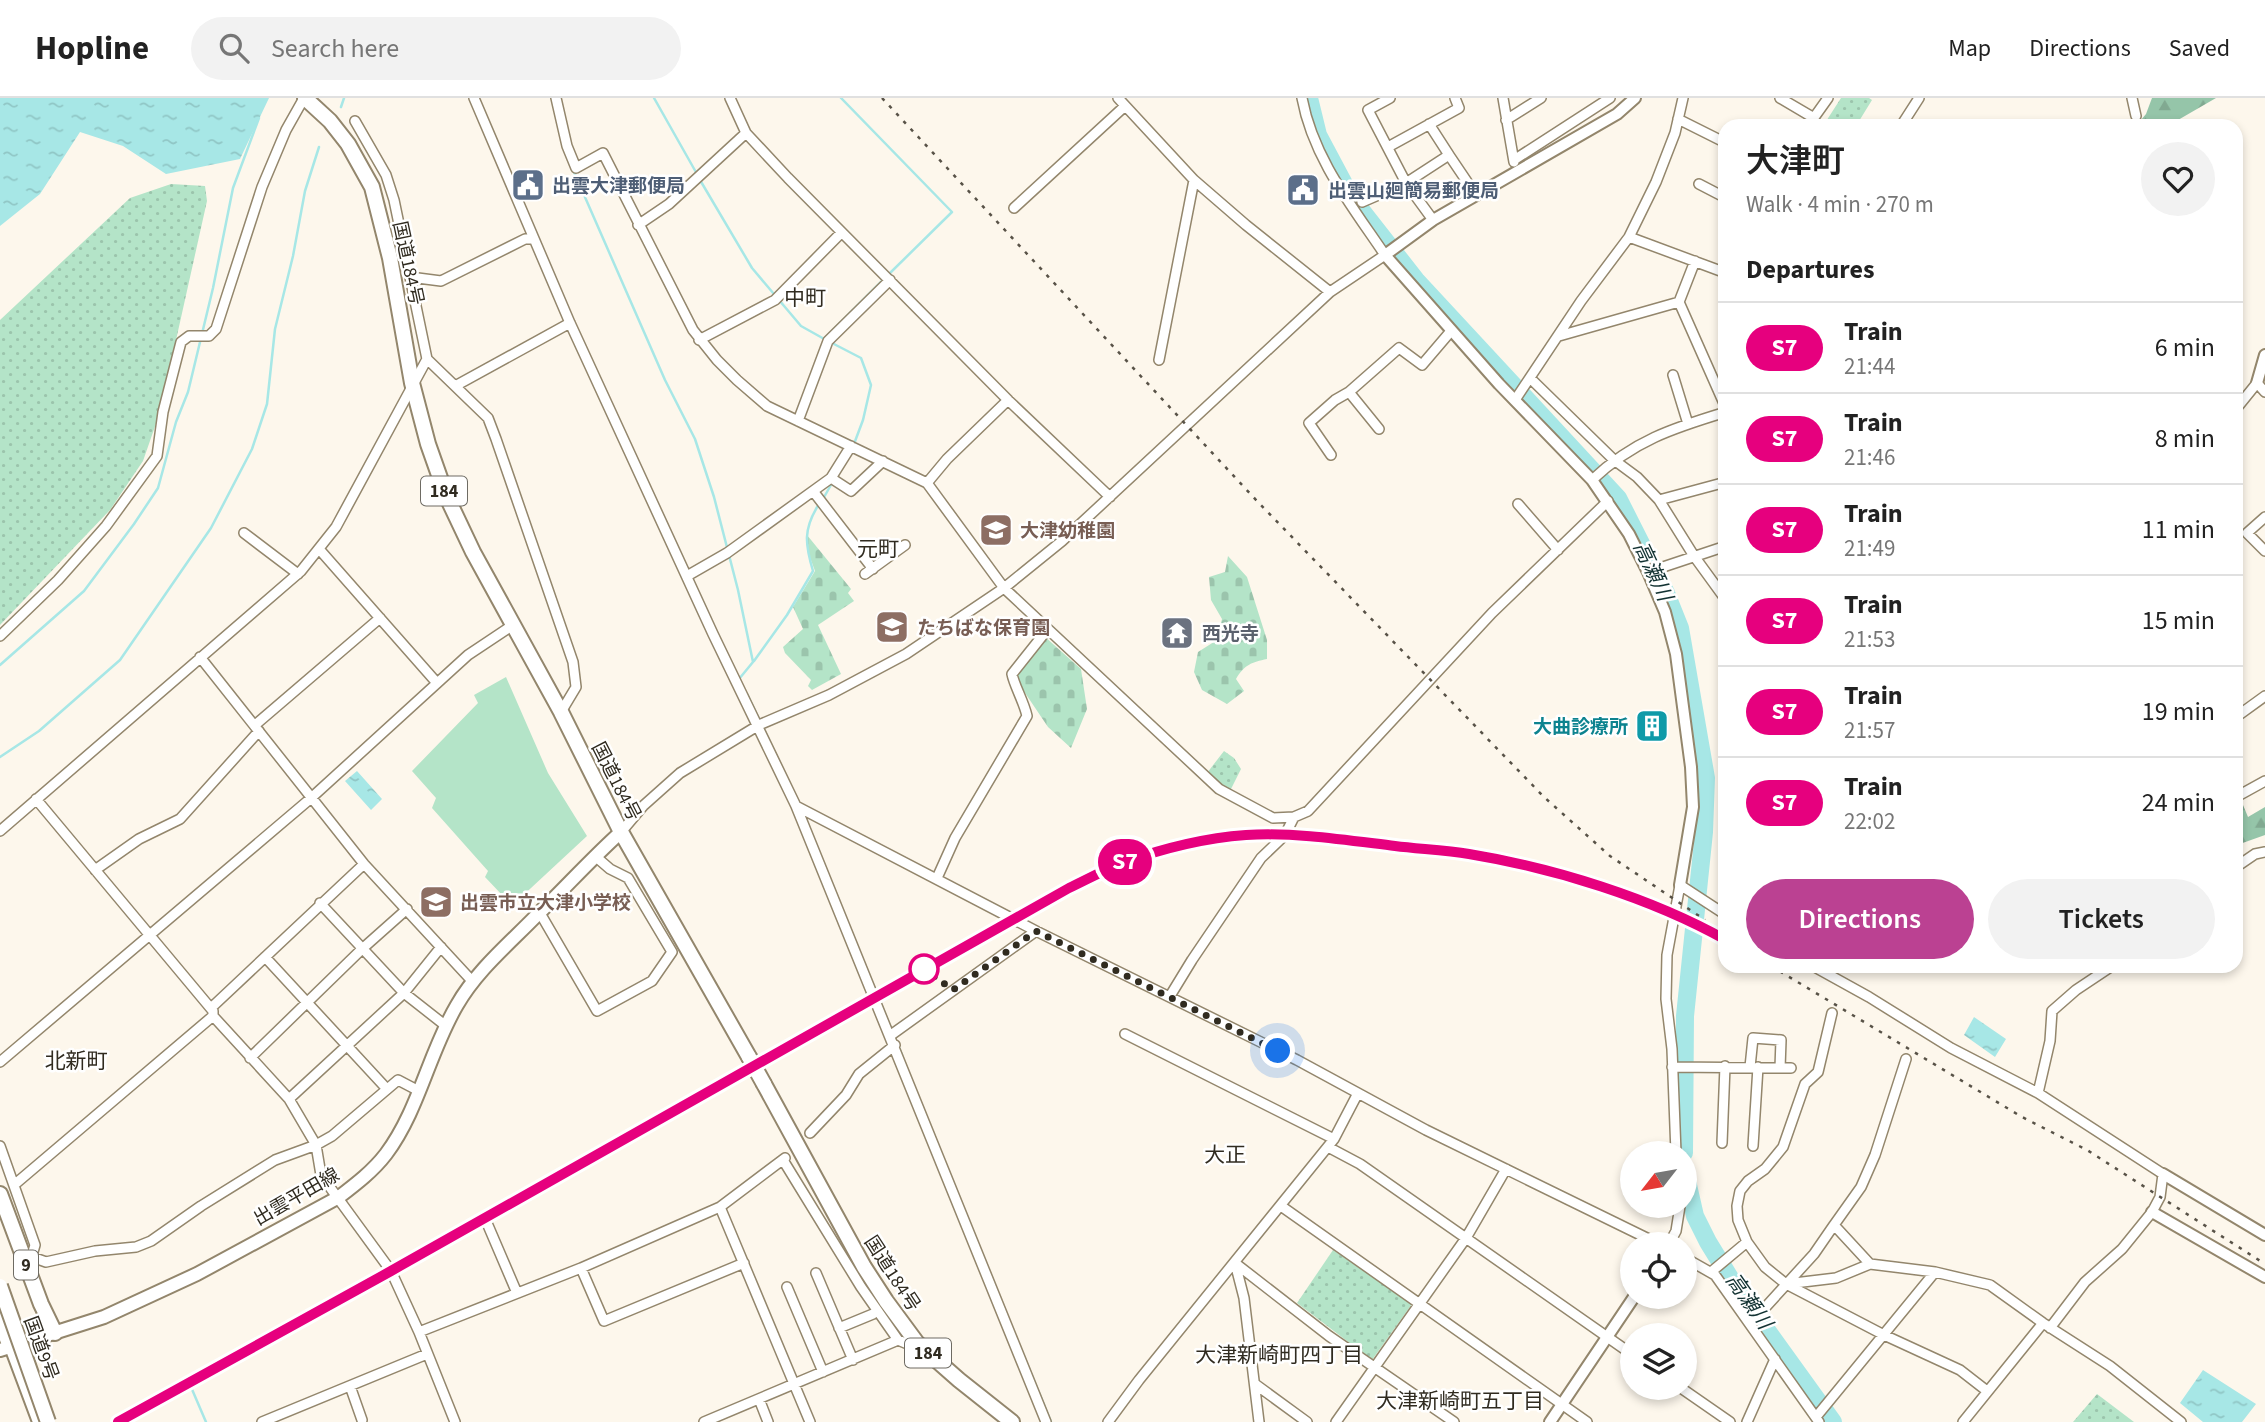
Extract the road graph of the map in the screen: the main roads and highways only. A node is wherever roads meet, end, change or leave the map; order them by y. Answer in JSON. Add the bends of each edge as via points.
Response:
{"nodes":[{"id":1,"x":304,"y":98,"type":"edge"},
{"id":2,"x":621,"y":832,"type":"junction"},
{"id":3,"x":0,"y":1195,"type":"edge"},
{"id":4,"x":0,"y":1286,"type":"edge"},
{"id":5,"x":0,"y":1320,"type":"edge"},
{"id":6,"x":55,"y":1333,"type":"junction"},
{"id":7,"x":5,"y":1348,"type":"edge"},
{"id":8,"x":48,"y":1422,"type":"edge"},
{"id":9,"x":1012,"y":1422,"type":"edge"}],
"edges":[{"from":1,"to":2,"type":"highway","name":"国道184号","number":"184","via":[[348,144],[372,187],[412,383],[446,495]]},
{"from":2,"to":6,"type":"main road","name":"出雲平田線","via":[[498,954],[457,1004],[419,1091],[387,1153],[372,1170],[339,1197],[197,1274],[104,1317]]},
{"from":2,"to":9,"type":"highway","name":"国道184号","number":"184","bridge":true,"via":[[864,1267],[917,1343]]},
{"from":3,"to":6,"type":"highway","number":"9"},
{"from":4,"to":8,"type":"highway","name":"国道9号","number":"9","bridge":true},
{"from":5,"to":7,"type":"highway"},
{"from":6,"to":7,"type":"main road","name":"出雲平田線"}]}
